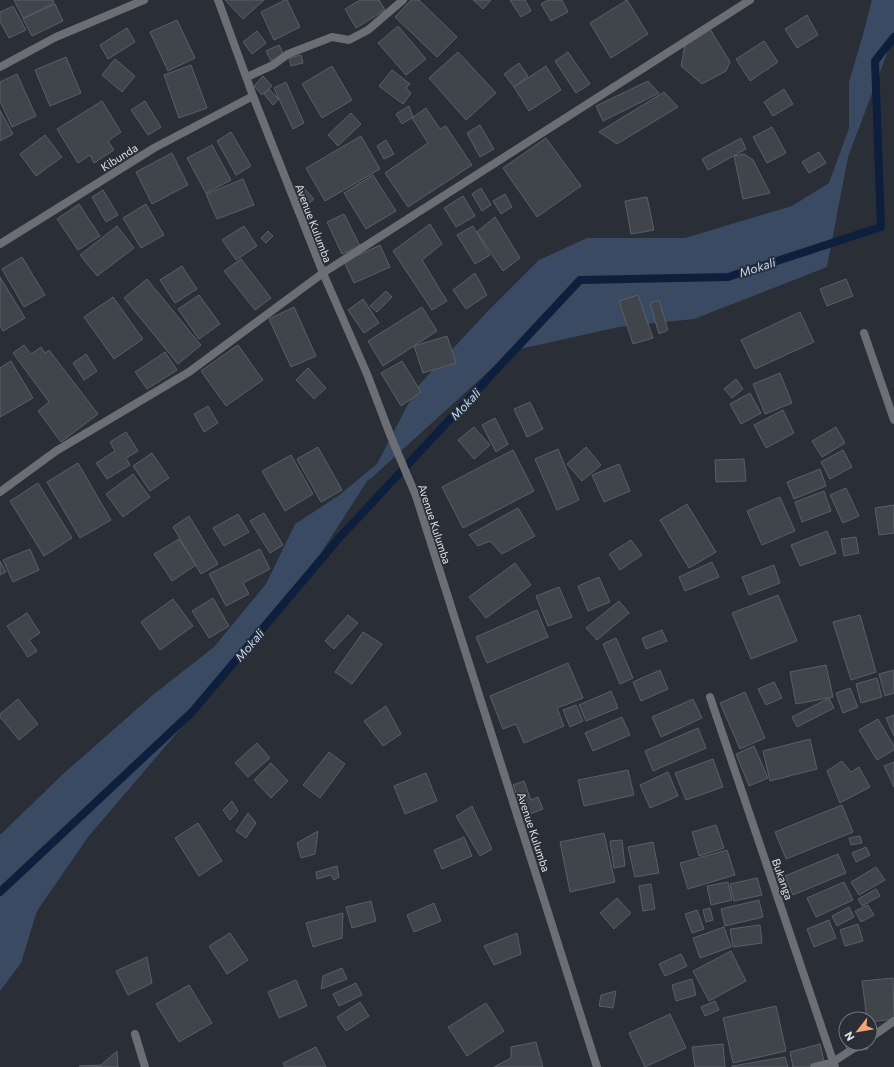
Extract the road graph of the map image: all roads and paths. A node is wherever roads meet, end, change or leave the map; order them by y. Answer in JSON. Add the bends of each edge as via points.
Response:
{"nodes":[{"id":1,"x":144,"y":0,"type":"edge"},
{"id":2,"x":218,"y":0,"type":"edge"},
{"id":3,"x":403,"y":0,"type":"edge"},
{"id":4,"x":750,"y":0,"type":"edge"},
{"id":5,"x":0,"y":67,"type":"edge"},
{"id":6,"x":247,"y":77,"type":"junction"},
{"id":7,"x":254,"y":96,"type":"junction"},
{"id":8,"x":0,"y":244,"type":"edge"},
{"id":9,"x":322,"y":273,"type":"junction"},
{"id":10,"x":864,"y":333,"type":"dead end"},
{"id":11,"x":894,"y":420,"type":"edge"},
{"id":12,"x":0,"y":492,"type":"edge"},
{"id":13,"x":710,"y":697,"type":"dead end"},
{"id":14,"x":894,"y":1021,"type":"edge"},
{"id":15,"x":878,"y":1032,"type":"edge"},
{"id":16,"x":135,"y":1034,"type":"dead end"},
{"id":17,"x":852,"y":1051,"type":"edge"},
{"id":18,"x":834,"y":1065,"type":"edge"},
{"id":19,"x":145,"y":1067,"type":"edge"},
{"id":20,"x":597,"y":1067,"type":"edge"},
{"id":21,"x":814,"y":1067,"type":"edge"}],
"edges":[{"from":1,"to":5,"type":"street","via":[[56,38]]},
{"from":2,"to":6,"type":"street","name":"Avenue Kulumba"},
{"from":3,"to":6,"type":"street","via":[[368,30],[349,40],[332,37],[288,54],[273,65]]},
{"from":4,"to":9,"type":"street"},
{"from":6,"to":7,"type":"street","name":"Avenue Kulumba"},
{"from":7,"to":8,"type":"street","name":"Kibunda","via":[[154,148]]},
{"from":7,"to":9,"type":"street","name":"Avenue Kulumba"},
{"from":9,"to":12,"type":"street","via":[[188,372],[56,451]]},
{"from":9,"to":20,"type":"street","name":"Avenue Kulumba","via":[[367,374],[416,496]]},
{"from":10,"to":11,"type":"street"},
{"from":13,"to":18,"type":"street","name":"Bukanga"},
{"from":14,"to":15,"type":"street"},
{"from":16,"to":19,"type":"street"},
{"from":17,"to":18,"type":"street"},
{"from":18,"to":21,"type":"street"}]}
